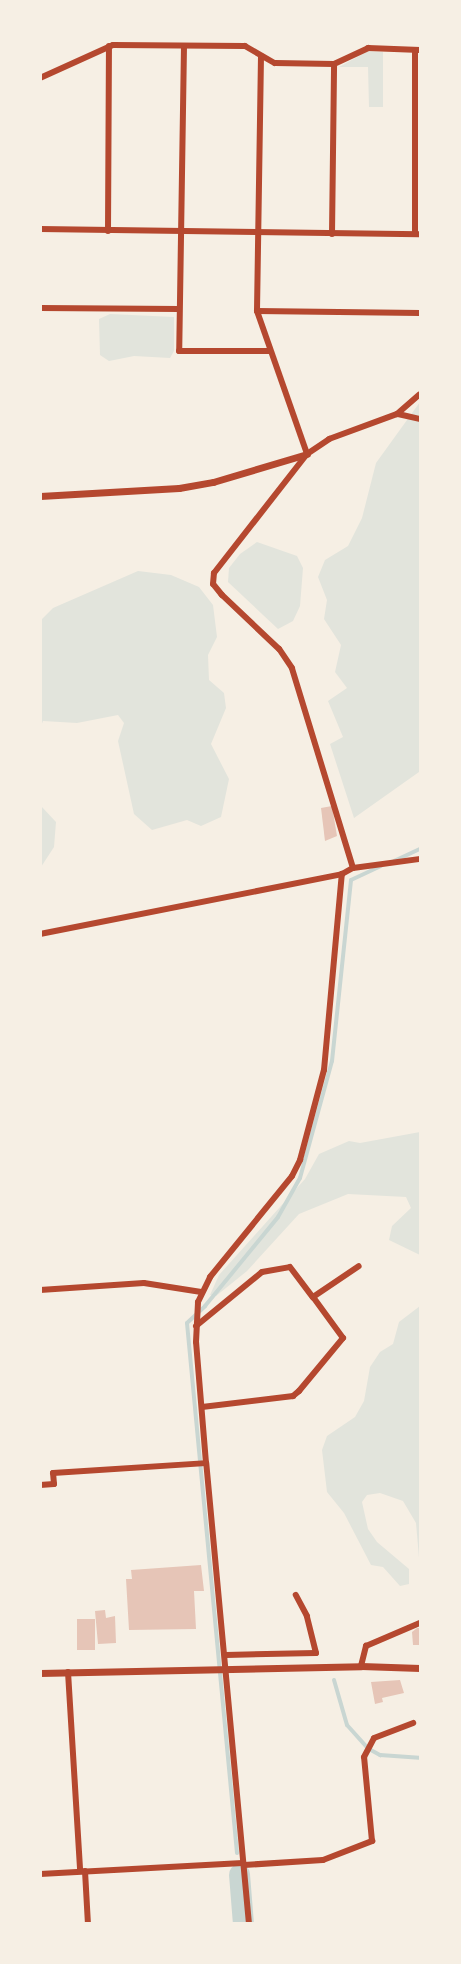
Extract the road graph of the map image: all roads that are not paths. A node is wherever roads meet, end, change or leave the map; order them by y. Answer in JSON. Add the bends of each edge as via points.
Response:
{"nodes":[{"id":1,"x":375,"y":40,"type":"edge"},
{"id":2,"x":109,"y":46,"type":"junction"},
{"id":3,"x":184,"y":46,"type":"junction"},
{"id":4,"x":374,"y":49,"type":"junction"},
{"id":5,"x":418,"y":50,"type":"edge"},
{"id":6,"x":261,"y":56,"type":"junction"},
{"id":7,"x":334,"y":64,"type":"junction"},
{"id":8,"x":40,"y":78,"type":"edge"},
{"id":9,"x":40,"y":229,"type":"edge"},
{"id":10,"x":108,"y":231,"type":"junction"},
{"id":11,"x":181,"y":233,"type":"junction"},
{"id":12,"x":258,"y":234,"type":"junction"},
{"id":13,"x":332,"y":234,"type":"junction"},
{"id":14,"x":418,"y":234,"type":"edge"},
{"id":15,"x":40,"y":308,"type":"edge"},
{"id":16,"x":179,"y":309,"type":"junction"},
{"id":17,"x":257,"y":311,"type":"junction"},
{"id":18,"x":420,"y":313,"type":"edge"},
{"id":19,"x":269,"y":351,"type":"junction"},
{"id":20,"x":420,"y":394,"type":"edge"},
{"id":21,"x":397,"y":414,"type":"junction"},
{"id":22,"x":420,"y":419,"type":"edge"},
{"id":23,"x":307,"y":454,"type":"junction"},
{"id":24,"x":40,"y":496,"type":"edge"},
{"id":25,"x":420,"y":859,"type":"edge"},
{"id":26,"x":353,"y":868,"type":"junction"},
{"id":27,"x":342,"y":874,"type":"junction"},
{"id":28,"x":40,"y":934,"type":"edge"},
{"id":29,"x":359,"y":1266,"type":"dead end"},
{"id":30,"x":40,"y":1290,"type":"edge"},
{"id":31,"x":201,"y":1292,"type":"junction"},
{"id":32,"x":314,"y":1297,"type":"junction"},
{"id":33,"x":196,"y":1326,"type":"junction"},
{"id":34,"x":202,"y":1407,"type":"junction"},
{"id":35,"x":206,"y":1463,"type":"junction"},
{"id":36,"x":40,"y":1485,"type":"edge"},
{"id":37,"x":296,"y":1595,"type":"dead end"},
{"id":38,"x":420,"y":1623,"type":"edge"},
{"id":39,"x":226,"y":1655,"type":"junction"},
{"id":40,"x":361,"y":1666,"type":"junction"},
{"id":41,"x":420,"y":1668,"type":"edge"},
{"id":42,"x":222,"y":1669,"type":"junction"},
{"id":43,"x":68,"y":1672,"type":"junction"},
{"id":44,"x":40,"y":1673,"type":"edge"},
{"id":45,"x":413,"y":1723,"type":"dead end"},
{"id":46,"x":244,"y":1864,"type":"junction"},
{"id":47,"x":82,"y":1871,"type":"junction"},
{"id":48,"x":40,"y":1874,"type":"edge"},
{"id":49,"x":88,"y":1923,"type":"edge"},
{"id":50,"x":249,"y":1923,"type":"edge"}],
"edges":[{"from":1,"to":4,"type":"street"},
{"from":2,"to":3,"type":"street"},
{"from":2,"to":8,"type":"street"},
{"from":2,"to":10,"type":"street"},
{"from":3,"to":6,"type":"street","via":[[245,46]]},
{"from":3,"to":11,"type":"street"},
{"from":4,"to":5,"type":"street"},
{"from":4,"to":7,"type":"street"},
{"from":5,"to":14,"type":"street"},
{"from":6,"to":7,"type":"street","via":[[275,63]]},
{"from":6,"to":12,"type":"street"},
{"from":7,"to":13,"type":"street"},
{"from":9,"to":10,"type":"street"},
{"from":10,"to":11,"type":"street"},
{"from":11,"to":12,"type":"street"},
{"from":11,"to":16,"type":"street"},
{"from":12,"to":13,"type":"street"},
{"from":12,"to":17,"type":"street"},
{"from":13,"to":14,"type":"street"},
{"from":15,"to":16,"type":"street"},
{"from":16,"to":19,"type":"street","via":[[179,351]]},
{"from":17,"to":18,"type":"street"},
{"from":17,"to":19,"type":"street"},
{"from":19,"to":23,"type":"street"},
{"from":20,"to":21,"type":"street"},
{"from":21,"to":22,"type":"street"},
{"from":21,"to":23,"type":"street","via":[[329,439]]},
{"from":23,"to":24,"type":"street","via":[[179,488]]},
{"from":23,"to":26,"type":"street","via":[[214,573],[213,584],[279,649],[292,668]]},
{"from":25,"to":26,"type":"street"},
{"from":26,"to":27,"type":"street"},
{"from":27,"to":28,"type":"street"},
{"from":27,"to":31,"type":"street","via":[[324,1070],[300,1160],[292,1176]]},
{"from":29,"to":32,"type":"street"},
{"from":30,"to":31,"type":"street","via":[[144,1283]]},
{"from":31,"to":33,"type":"street"},
{"from":32,"to":33,"type":"street","via":[[290,1267],[262,1272]]},
{"from":32,"to":34,"type":"street","via":[[343,1338],[299,1391],[293,1396]]},
{"from":33,"to":34,"type":"street"},
{"from":34,"to":35,"type":"street"},
{"from":35,"to":36,"type":"street","via":[[53,1473],[54,1484]]},
{"from":35,"to":39,"type":"street"},
{"from":37,"to":39,"type":"street","via":[[307,1616],[316,1653]]},
{"from":38,"to":40,"type":"street","via":[[366,1646]]},
{"from":39,"to":42,"type":"street"},
{"from":40,"to":41,"type":"street"},
{"from":40,"to":42,"type":"street"},
{"from":42,"to":43,"type":"street"},
{"from":42,"to":46,"type":"street"},
{"from":43,"to":44,"type":"street"},
{"from":43,"to":47,"type":"street"},
{"from":45,"to":46,"type":"street","via":[[374,1738],[364,1757],[372,1840],[323,1860]]},
{"from":46,"to":47,"type":"street"},
{"from":46,"to":50,"type":"street"},
{"from":47,"to":48,"type":"street"},
{"from":47,"to":49,"type":"street"}]}
